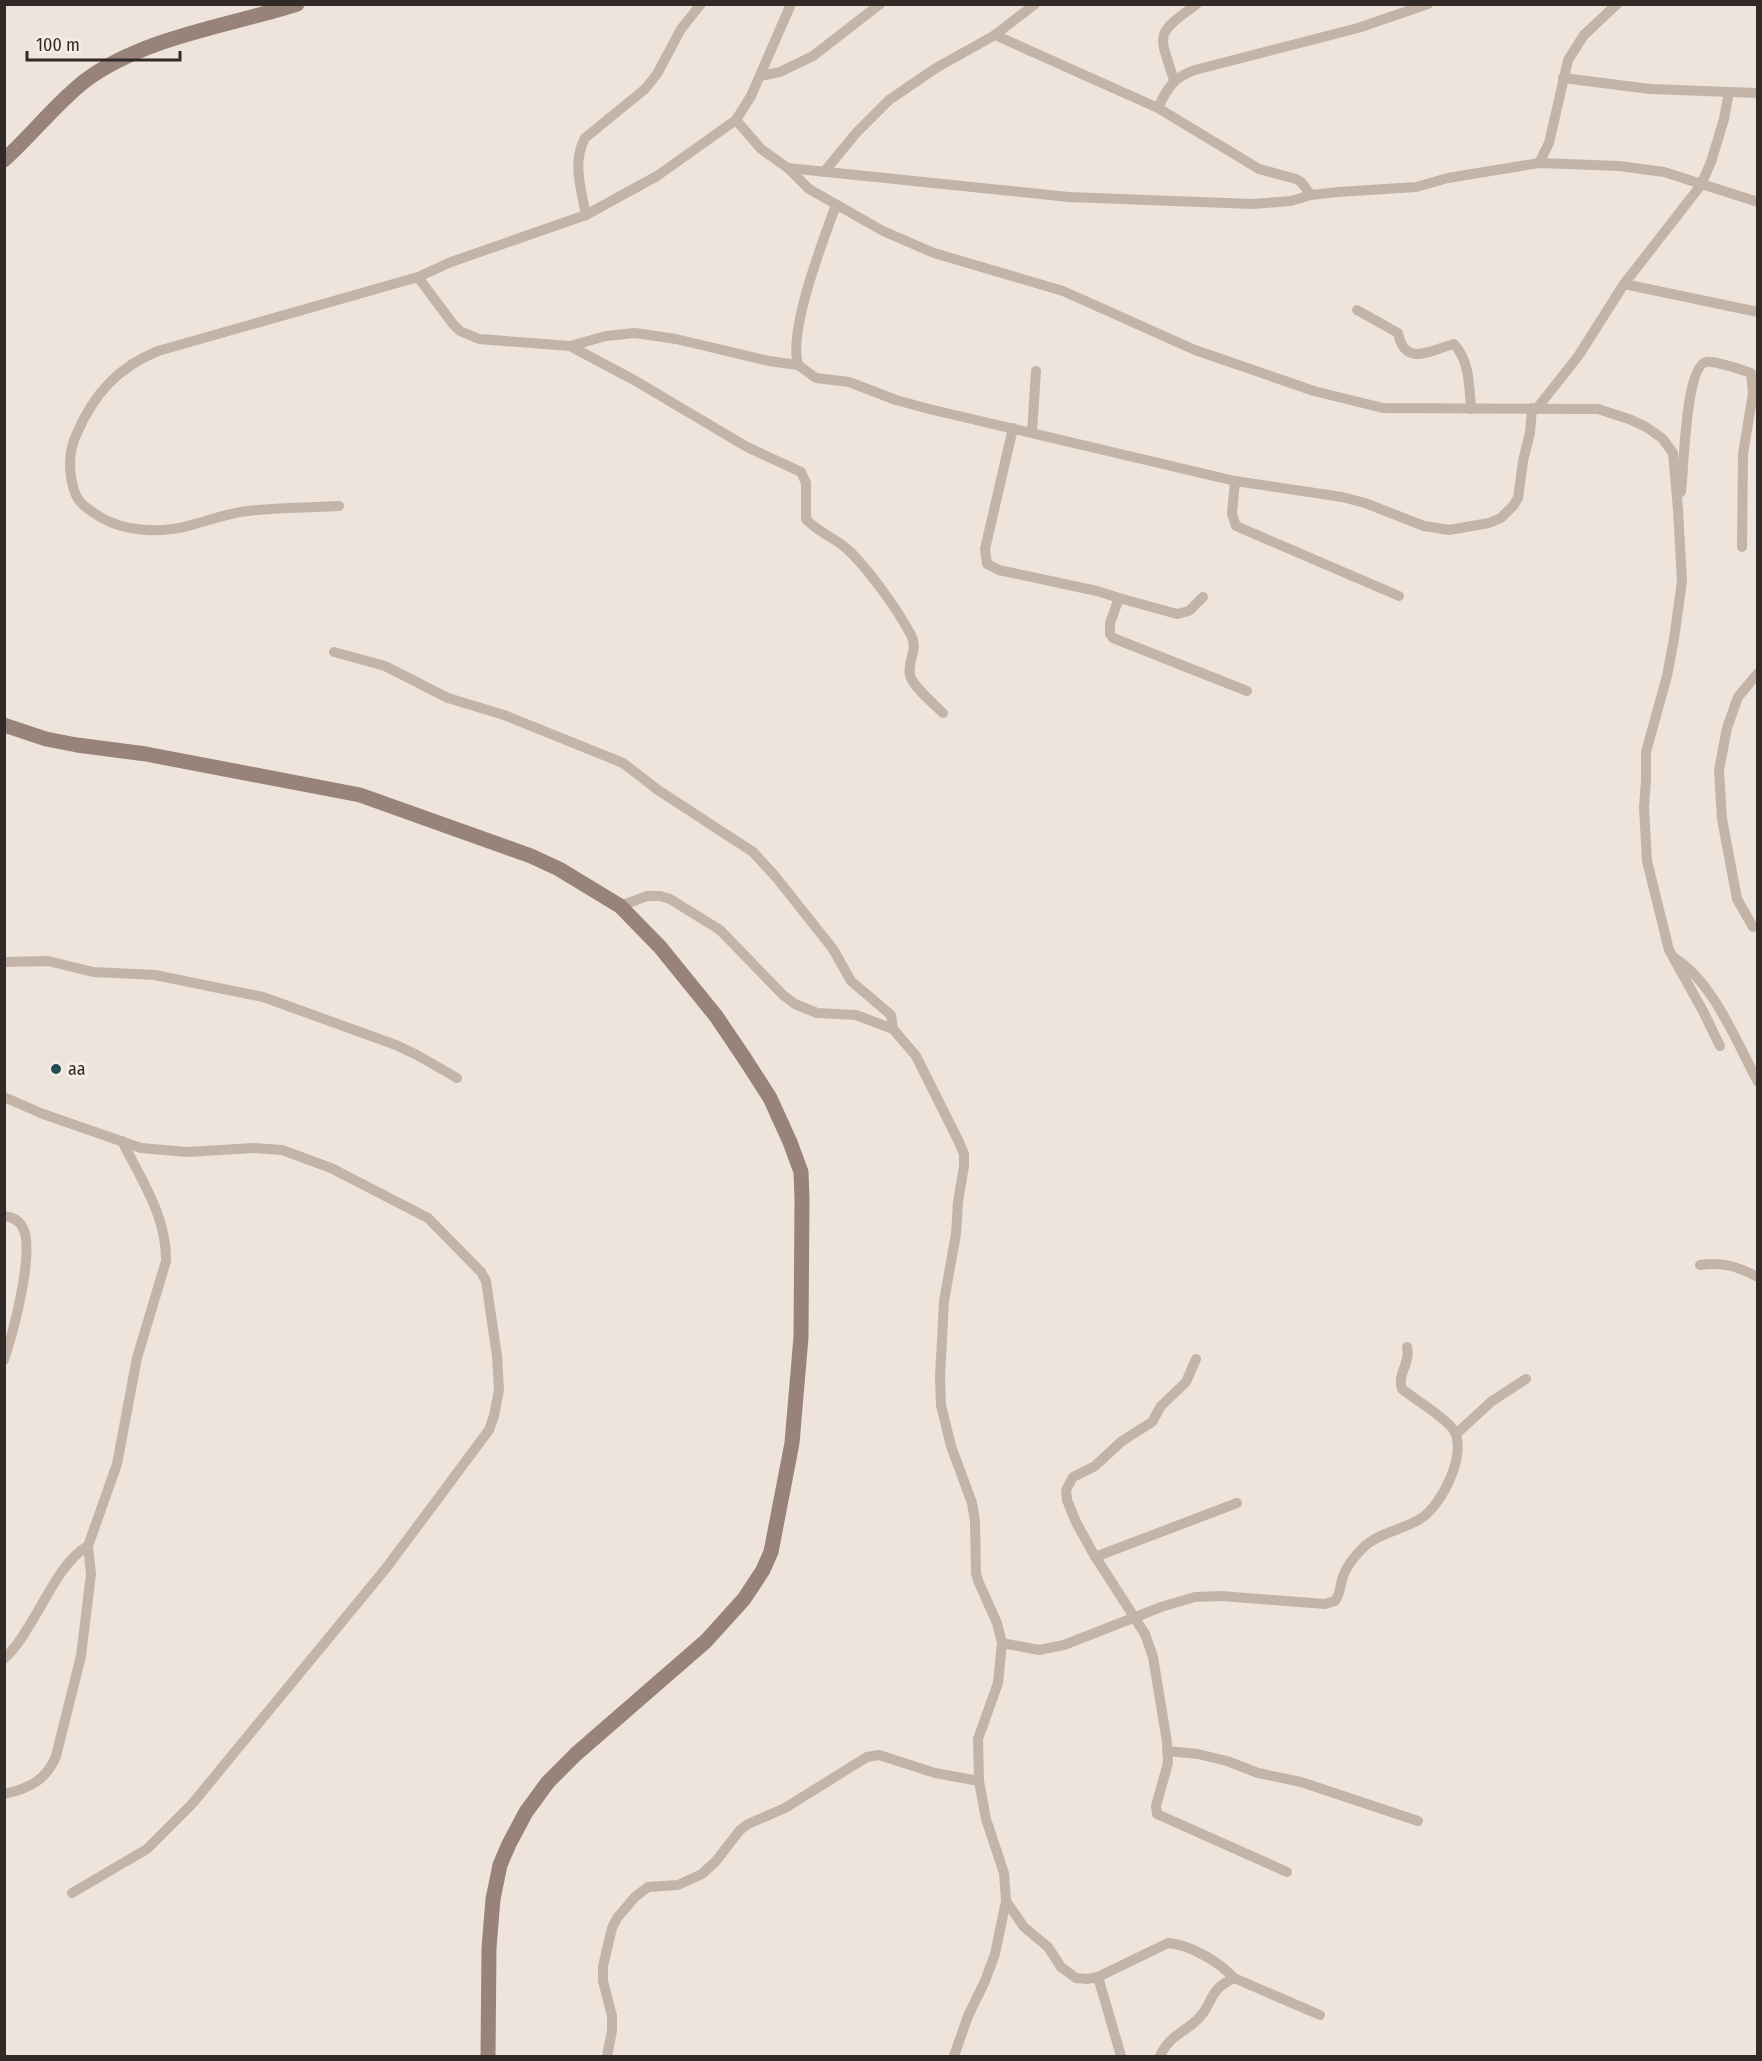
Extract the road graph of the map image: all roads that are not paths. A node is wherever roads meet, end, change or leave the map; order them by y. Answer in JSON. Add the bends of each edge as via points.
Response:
{"nodes":[{"id":1,"x":297,"y":4,"type":"edge"},
{"id":2,"x":701,"y":4,"type":"edge"},
{"id":3,"x":791,"y":4,"type":"edge"},
{"id":4,"x":880,"y":4,"type":"edge"},
{"id":5,"x":1035,"y":4,"type":"edge"},
{"id":6,"x":1197,"y":4,"type":"edge"},
{"id":7,"x":1428,"y":4,"type":"edge"},
{"id":8,"x":1617,"y":4,"type":"edge"},
{"id":9,"x":995,"y":35,"type":"junction"},
{"id":10,"x":760,"y":76,"type":"junction"},
{"id":11,"x":1563,"y":78,"type":"junction"},
{"id":12,"x":1174,"y":80,"type":"junction"},
{"id":13,"x":1729,"y":92,"type":"junction"},
{"id":14,"x":1758,"y":93,"type":"edge"},
{"id":15,"x":1158,"y":108,"type":"junction"},
{"id":16,"x":736,"y":120,"type":"junction"},
{"id":17,"x":4,"y":160,"type":"edge"},
{"id":18,"x":1539,"y":163,"type":"junction"},
{"id":19,"x":788,"y":168,"type":"junction"},
{"id":20,"x":824,"y":172,"type":"junction"},
{"id":21,"x":1701,"y":185,"type":"junction"},
{"id":22,"x":1311,"y":195,"type":"junction"},
{"id":23,"x":1758,"y":202,"type":"edge"},
{"id":24,"x":836,"y":205,"type":"junction"},
{"id":25,"x":586,"y":215,"type":"junction"},
{"id":26,"x":417,"y":277,"type":"junction"},
{"id":27,"x":1624,"y":284,"type":"junction"},
{"id":28,"x":1357,"y":310,"type":"dead end"},
{"id":29,"x":1758,"y":312,"type":"edge"},
{"id":30,"x":570,"y":346,"type":"junction"},
{"id":31,"x":798,"y":365,"type":"junction"},
{"id":32,"x":1036,"y":371,"type":"dead end"},
{"id":33,"x":1535,"y":407,"type":"junction"},
{"id":34,"x":1471,"y":409,"type":"junction"},
{"id":35,"x":1012,"y":428,"type":"junction"},
{"id":36,"x":1032,"y":432,"type":"junction"},
{"id":37,"x":1235,"y":481,"type":"junction"},
{"id":38,"x":339,"y":506,"type":"dead end"},
{"id":39,"x":1678,"y":510,"type":"junction"},
{"id":40,"x":1742,"y":547,"type":"dead end"},
{"id":41,"x":1399,"y":596,"type":"dead end"},
{"id":42,"x":1203,"y":597,"type":"dead end"},
{"id":43,"x":1119,"y":598,"type":"junction"},
{"id":44,"x":334,"y":652,"type":"dead end"},
{"id":45,"x":1758,"y":673,"type":"edge"},
{"id":46,"x":1247,"y":691,"type":"dead end"},
{"id":47,"x":943,"y":713,"type":"dead end"},
{"id":48,"x":4,"y":724,"type":"edge"},
{"id":49,"x":620,"y":906,"type":"junction"},
{"id":50,"x":1753,"y":927,"type":"dead end"},
{"id":51,"x":1674,"y":957,"type":"junction"},
{"id":52,"x":4,"y":962,"type":"edge"},
{"id":53,"x":893,"y":1029,"type":"junction"},
{"id":54,"x":1720,"y":1046,"type":"dead end"},
{"id":55,"x":457,"y":1078,"type":"dead end"},
{"id":56,"x":1758,"y":1082,"type":"edge"},
{"id":57,"x":4,"y":1097,"type":"edge"},
{"id":58,"x":122,"y":1141,"type":"junction"},
{"id":59,"x":4,"y":1216,"type":"edge"},
{"id":60,"x":1700,"y":1265,"type":"dead end"},
{"id":61,"x":1758,"y":1277,"type":"edge"},
{"id":62,"x":1407,"y":1347,"type":"dead end"},
{"id":63,"x":1196,"y":1359,"type":"dead end"},
{"id":64,"x":4,"y":1360,"type":"edge"},
{"id":65,"x":1526,"y":1379,"type":"dead end"},
{"id":66,"x":1456,"y":1434,"type":"junction"},
{"id":67,"x":1237,"y":1503,"type":"dead end"},
{"id":68,"x":88,"y":1546,"type":"junction"},
{"id":69,"x":1095,"y":1557,"type":"junction"},
{"id":70,"x":1134,"y":1619,"type":"junction"},
{"id":71,"x":1002,"y":1643,"type":"junction"},
{"id":72,"x":4,"y":1659,"type":"edge"},
{"id":73,"x":1167,"y":1751,"type":"junction"},
{"id":74,"x":979,"y":1781,"type":"junction"},
{"id":75,"x":4,"y":1794,"type":"edge"},
{"id":76,"x":1418,"y":1821,"type":"dead end"},
{"id":77,"x":1287,"y":1872,"type":"dead end"},
{"id":78,"x":72,"y":1893,"type":"dead end"},
{"id":79,"x":1006,"y":1901,"type":"junction"},
{"id":80,"x":1098,"y":1977,"type":"junction"},
{"id":81,"x":1234,"y":1978,"type":"junction"},
{"id":82,"x":1320,"y":2015,"type":"dead end"},
{"id":83,"x":488,"y":2056,"type":"edge"},
{"id":84,"x":606,"y":2056,"type":"edge"},
{"id":85,"x":954,"y":2056,"type":"edge"},
{"id":86,"x":1121,"y":2056,"type":"edge"},
{"id":87,"x":1160,"y":2056,"type":"edge"}],
"edges":[{"from":1,"to":17,"type":"main road","via":[[157,44],[126,58],[88,79],[59,103]]},
{"from":2,"to":25,"type":"street","via":[[681,28],[645,89],[585,138],[580,147],[578,166]]},
{"from":3,"to":10,"type":"street"},
{"from":4,"to":10,"type":"street","via":[[807,60]]},
{"from":5,"to":9,"type":"street"},
{"from":6,"to":12,"type":"street","via":[[1169,24],[1163,34]]},
{"from":7,"to":12,"type":"street","via":[[1348,31],[1194,70]]},
{"from":8,"to":11,"type":"street","via":[[1584,35],[1568,60]]},
{"from":9,"to":15,"type":"street"},
{"from":9,"to":20,"type":"street","via":[[889,100]]},
{"from":10,"to":16,"type":"street"},
{"from":11,"to":13,"type":"street","via":[[1650,89]]},
{"from":11,"to":18,"type":"street","via":[[1552,134]]},
{"from":12,"to":15,"type":"street"},
{"from":13,"to":14,"type":"street"},
{"from":13,"to":21,"type":"street"},
{"from":15,"to":22,"type":"street","via":[[1259,169],[1302,182]]},
{"from":16,"to":19,"type":"street","via":[[761,149]]},
{"from":16,"to":25,"type":"street","via":[[657,176]]},
{"from":18,"to":21,"type":"street","via":[[1664,172]]},
{"from":18,"to":22,"type":"street","via":[[1416,187]]},
{"from":19,"to":20,"type":"street"},
{"from":19,"to":24,"type":"street","via":[[808,189]]},
{"from":20,"to":22,"type":"street","via":[[1091,199],[1252,204]]},
{"from":21,"to":23,"type":"street"},
{"from":21,"to":27,"type":"street"},
{"from":24,"to":31,"type":"street","via":[[801,314],[796,344]]},
{"from":24,"to":34,"type":"street","via":[[934,253],[1063,291],[1195,350],[1314,391],[1383,408]]},
{"from":25,"to":26,"type":"street"},
{"from":26,"to":30,"type":"street","via":[[453,324],[470,336],[492,342]]},
{"from":26,"to":38,"type":"street","via":[[147,356],[128,366],[101,391],[70,450],[70,477],[75,494],[83,505],[122,527],[182,528],[249,510]]},
{"from":27,"to":29,"type":"street"},
{"from":27,"to":33,"type":"street","via":[[1579,355]]},
{"from":28,"to":34,"type":"street","via":[[1398,333],[1408,352],[1422,354],[1454,344],[1466,363]]},
{"from":30,"to":31,"type":"street","via":[[635,333]]},
{"from":30,"to":47,"type":"street","via":[[747,447],[801,472],[806,483],[806,519],[859,560],[883,593],[914,643],[909,669],[912,682]]},
{"from":31,"to":35,"type":"street","via":[[816,378],[849,382],[929,410]]},
{"from":32,"to":36,"type":"street"},
{"from":33,"to":34,"type":"street"},
{"from":33,"to":37,"type":"street","via":[[1518,498],[1508,513],[1489,523],[1439,529],[1342,497]]},
{"from":33,"to":39,"type":"street","via":[[1598,409],[1629,419],[1662,438],[1673,453]]},
{"from":35,"to":36,"type":"street"},
{"from":35,"to":43,"type":"street","via":[[985,549],[987,564]]},
{"from":36,"to":37,"type":"street"},
{"from":37,"to":41,"type":"street","via":[[1232,514],[1236,526]]},
{"from":39,"to":40,"type":"street","via":[[1688,405],[1700,364],[1708,361],[1751,373],[1753,393],[1743,454]]},
{"from":39,"to":51,"type":"street","via":[[1682,581],[1669,666],[1646,752],[1644,807],[1647,861]]},
{"from":42,"to":43,"type":"street","via":[[1189,611],[1177,614]]},
{"from":43,"to":46,"type":"street","via":[[1109,628],[1113,638]]},
{"from":44,"to":53,"type":"street","via":[[385,666],[448,698],[504,715],[630,767],[757,856],[833,949],[851,981],[891,1015]]},
{"from":45,"to":50,"type":"street","via":[[1738,697],[1719,770],[1722,819],[1737,899]]},
{"from":48,"to":49,"type":"main road","via":[[45,739],[360,795],[531,856],[582,881]]},
{"from":49,"to":53,"type":"street","via":[[646,896],[670,899],[720,930],[795,1004],[817,1013],[856,1015]]},
{"from":49,"to":83,"type":"main road","via":[[660,947],[716,1016],[770,1098],[801,1172],[801,1337],[792,1443],[771,1552],[744,1599],[706,1641],[548,1782],[509,1844],[493,1899]]},
{"from":51,"to":54,"type":"street"},
{"from":51,"to":56,"type":"street","via":[[1699,978]]},
{"from":52,"to":55,"type":"street","via":[[48,961],[93,972],[155,975],[263,997],[396,1045]]},
{"from":53,"to":71,"type":"street","via":[[916,1056],[964,1154],[944,1301],[941,1406],[972,1503],[976,1574]]},
{"from":57,"to":58,"type":"street"},
{"from":58,"to":68,"type":"street","via":[[160,1220],[166,1261],[137,1358],[117,1464]]},
{"from":58,"to":78,"type":"street","via":[[141,1148],[187,1152],[282,1150],[331,1168],[422,1214],[448,1236],[486,1281],[499,1390],[489,1430],[477,1447],[387,1567],[202,1793],[147,1849]]},
{"from":59,"to":64,"type":"street","via":[[19,1222],[26,1236],[20,1301]]},
{"from":60,"to":61,"type":"street","via":[[1720,1263]]},
{"from":62,"to":66,"type":"street","via":[[1402,1389]]},
{"from":63,"to":69,"type":"street","via":[[1186,1382],[1161,1406],[1152,1422],[1068,1484],[1067,1500]]},
{"from":65,"to":66,"type":"street","via":[[1492,1401]]},
{"from":66,"to":70,"type":"street","via":[[1456,1462],[1433,1507],[1418,1521],[1365,1546],[1344,1574],[1335,1601],[1325,1604],[1221,1596],[1195,1598]]},
{"from":67,"to":69,"type":"street"},
{"from":68,"to":72,"type":"street","via":[[68,1564],[27,1631]]},
{"from":68,"to":75,"type":"street","via":[[91,1574],[81,1656],[56,1756],[46,1775],[23,1789]]},
{"from":69,"to":70,"type":"street"},
{"from":70,"to":71,"type":"street","via":[[1064,1646],[1039,1650]]},
{"from":70,"to":73,"type":"street","via":[[1145,1634],[1153,1658]]},
{"from":71,"to":74,"type":"street","via":[[998,1683],[978,1739]]},
{"from":73,"to":76,"type":"street","via":[[1218,1758]]},
{"from":73,"to":77,"type":"street","via":[[1168,1763],[1156,1806],[1159,1816]]},
{"from":74,"to":79,"type":"street","via":[[983,1809],[1004,1873]]},
{"from":74,"to":84,"type":"street","via":[[935,1773],[879,1755],[867,1757],[785,1808],[748,1824],[702,1874],[678,1885],[648,1887],[635,1897],[612,1928],[603,1966],[612,2016]]},
{"from":79,"to":80,"type":"street","via":[[1024,1927],[1048,1947],[1062,1967],[1076,1978]]},
{"from":79,"to":85,"type":"street","via":[[986,1981]]},
{"from":80,"to":81,"type":"street","via":[[1168,1943],[1209,1959]]},
{"from":80,"to":86,"type":"street"},
{"from":81,"to":82,"type":"street"},
{"from":81,"to":87,"type":"street","via":[[1221,1984],[1198,2019],[1167,2042]]}]}
